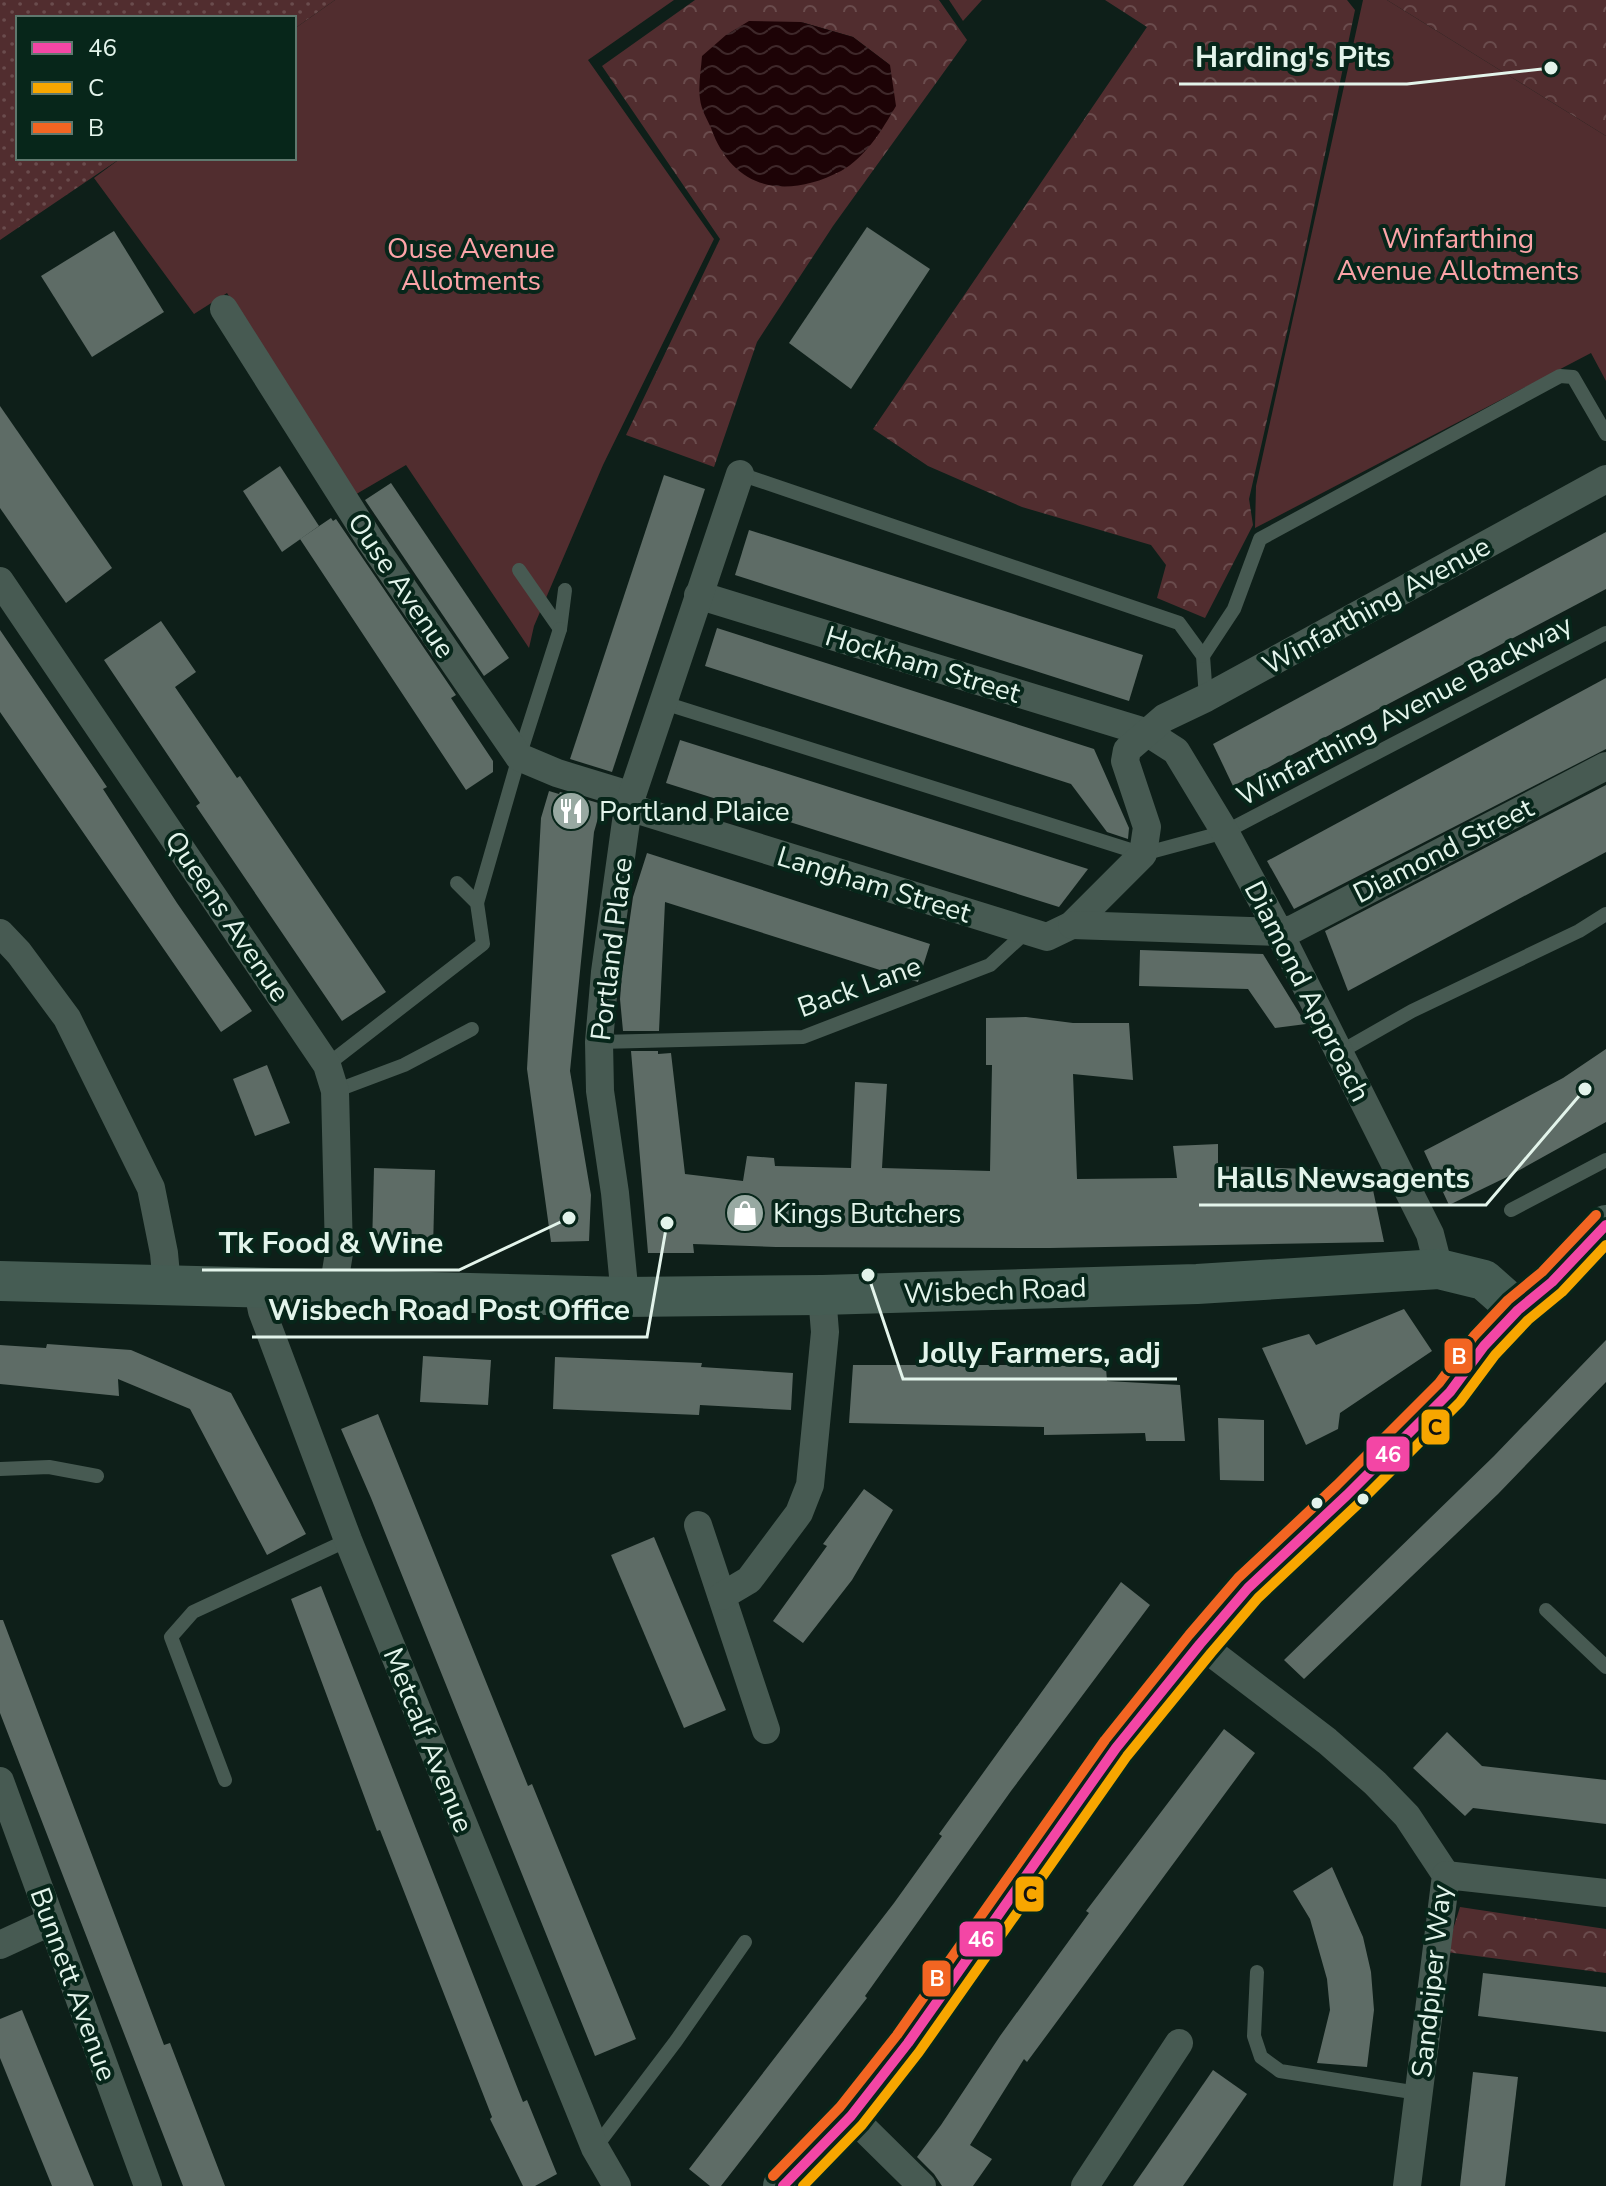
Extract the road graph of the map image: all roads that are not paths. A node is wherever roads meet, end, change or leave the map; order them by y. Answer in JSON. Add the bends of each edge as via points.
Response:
{"nodes":[{"id":1,"x":224,"y":309,"type":"dead end"},
{"id":2,"x":1606,"y":434,"type":"edge"},
{"id":3,"x":740,"y":474,"type":"joint"},
{"id":4,"x":1606,"y":479,"type":"edge"},
{"id":5,"x":519,"y":570,"type":"dead end"},
{"id":6,"x":0,"y":581,"type":"edge"},
{"id":7,"x":565,"y":590,"type":"dead end"},
{"id":8,"x":698,"y":595,"type":"junction"},
{"id":9,"x":560,"y":629,"type":"junction"},
{"id":10,"x":1606,"y":633,"type":"edge"},
{"id":11,"x":1203,"y":656,"type":"junction"},
{"id":12,"x":1206,"y":698,"type":"junction"},
{"id":13,"x":664,"y":703,"type":"junction"},
{"id":14,"x":1148,"y":733,"type":"junction"},
{"id":15,"x":519,"y":757,"type":"junction"},
{"id":16,"x":1606,"y":766,"type":"edge"},
{"id":17,"x":630,"y":801,"type":"junction"},
{"id":18,"x":1225,"y":832,"type":"junction"},
{"id":19,"x":1143,"y":854,"type":"junction"},
{"id":20,"x":457,"y":883,"type":"dead end"},
{"id":21,"x":477,"y":903,"type":"junction"},
{"id":22,"x":1606,"y":914,"type":"edge"},
{"id":23,"x":1072,"y":925,"type":"junction"},
{"id":24,"x":1026,"y":932,"type":"junction"},
{"id":25,"x":1279,"y":932,"type":"junction"},
{"id":26,"x":6,"y":948,"type":"edge"},
{"id":27,"x":472,"y":1029,"type":"dead end"},
{"id":28,"x":599,"y":1042,"type":"junction"},
{"id":29,"x":1340,"y":1052,"type":"junction"},
{"id":30,"x":331,"y":1078,"type":"junction"},
{"id":31,"x":1606,"y":1160,"type":"edge"},
{"id":32,"x":1511,"y":1210,"type":"dead end"},
{"id":33,"x":1606,"y":1225,"type":"edge"},
{"id":34,"x":1439,"y":1269,"type":"junction"},
{"id":35,"x":0,"y":1281,"type":"edge"},
{"id":36,"x":167,"y":1286,"type":"junction"},
{"id":37,"x":257,"y":1286,"type":"junction"},
{"id":38,"x":333,"y":1290,"type":"junction"},
{"id":39,"x":822,"y":1295,"type":"junction"},
{"id":40,"x":625,"y":1297,"type":"junction"},
{"id":41,"x":1518,"y":1310,"type":"junction"},
{"id":42,"x":0,"y":1469,"type":"edge"},
{"id":43,"x":97,"y":1476,"type":"dead end"},
{"id":44,"x":698,"y":1525,"type":"dead end"},
{"id":45,"x":348,"y":1540,"type":"junction"},
{"id":46,"x":722,"y":1596,"type":"junction"},
{"id":47,"x":1546,"y":1610,"type":"dead end"},
{"id":48,"x":1200,"y":1644,"type":"junction"},
{"id":49,"x":1606,"y":1667,"type":"edge"},
{"id":50,"x":766,"y":1730,"type":"dead end"},
{"id":51,"x":225,"y":1780,"type":"dead end"},
{"id":52,"x":0,"y":1781,"type":"edge"},
{"id":53,"x":1446,"y":1875,"type":"junction"},
{"id":54,"x":1606,"y":1893,"type":"edge"},
{"id":55,"x":50,"y":1922,"type":"junction"},
{"id":56,"x":745,"y":1942,"type":"dead end"},
{"id":57,"x":0,"y":1945,"type":"edge"},
{"id":58,"x":1257,"y":1972,"type":"dead end"},
{"id":59,"x":1179,"y":2043,"type":"dead end"},
{"id":60,"x":1418,"y":2093,"type":"junction"},
{"id":61,"x":851,"y":2116,"type":"junction"},
{"id":62,"x":595,"y":2148,"type":"junction"},
{"id":63,"x":148,"y":2186,"type":"edge"},
{"id":64,"x":617,"y":2186,"type":"edge"},
{"id":65,"x":783,"y":2186,"type":"edge"},
{"id":66,"x":922,"y":2186,"type":"edge"},
{"id":67,"x":1085,"y":2186,"type":"edge"},
{"id":68,"x":1407,"y":2186,"type":"edge"}],
"edges":[{"from":1,"to":15,"type":"street","name":"Ouse Avenue","via":[[370,540]]},
{"from":2,"to":11,"type":"lane","via":[[1573,377],[1560,376],[1260,539],[1234,609]]},
{"from":3,"to":8,"type":"street","name":"Portland Place"},
{"from":3,"to":11,"type":"lane","via":[[1179,623]]},
{"from":4,"to":12,"type":"street","name":"Winfarthing Avenue"},
{"from":5,"to":9,"type":"lane"},
{"from":6,"to":30,"type":"street","name":"Queens Avenue"},
{"from":7,"to":9,"type":"lane"},
{"from":8,"to":13,"type":"street","name":"Portland Place"},
{"from":8,"to":14,"type":"street","name":"Hockham Street"},
{"from":9,"to":15,"type":"lane"},
{"from":10,"to":18,"type":"lane","name":"Winfarthing Avenue Backway"},
{"from":11,"to":12,"type":"lane"},
{"from":12,"to":14,"type":"street","name":"Winfarthing Avenue","via":[[1164,718]]},
{"from":13,"to":17,"type":"street","name":"Portland Place"},
{"from":13,"to":19,"type":"lane"},
{"from":14,"to":18,"type":"street","name":"Diamond Approach","via":[[1176,751]]},
{"from":14,"to":19,"type":"street","name":"Winfarthing Avenue","via":[[1127,750],[1125,761],[1147,827]]},
{"from":15,"to":17,"type":"street"},
{"from":15,"to":21,"type":"lane"},
{"from":16,"to":25,"type":"street","name":"Diamond Street"},
{"from":17,"to":24,"type":"street","name":"Langham Street"},
{"from":17,"to":28,"type":"street","name":"Portland Place"},
{"from":18,"to":19,"type":"lane","name":"Winfarthing Avenue Backway"},
{"from":18,"to":25,"type":"street","name":"Diamond Approach"},
{"from":19,"to":23,"type":"street"},
{"from":20,"to":21,"type":"lane"},
{"from":21,"to":30,"type":"lane","via":[[483,944]]},
{"from":22,"to":29,"type":"lane"},
{"from":23,"to":24,"type":"street","name":"Langham Street","via":[[1047,937]]},
{"from":23,"to":25,"type":"street","name":"Langham Street"},
{"from":24,"to":28,"type":"lane","name":"Back Lane","via":[[990,965],[803,1037]]},
{"from":25,"to":29,"type":"street","name":"Diamond Approach"},
{"from":26,"to":36,"type":"street","via":[[67,1018],[151,1188]]},
{"from":27,"to":30,"type":"lane","via":[[404,1065]]},
{"from":28,"to":40,"type":"street","name":"Portland Place"},
{"from":29,"to":34,"type":"street","name":"Diamond Approach","via":[[1430,1234]]},
{"from":30,"to":38,"type":"street","via":[[339,1253]]},
{"from":31,"to":32,"type":"lane"},
{"from":33,"to":41,"type":"street"},
{"from":34,"to":39,"type":"street","name":"Wisbech Road","via":[[1197,1284]]},
{"from":34,"to":41,"type":"street","name":"Wisbech Road","via":[[1484,1280]]},
{"from":35,"to":36,"type":"street","name":"Wisbech Road"},
{"from":36,"to":37,"type":"street","name":"Wisbech Road"},
{"from":37,"to":38,"type":"street","name":"Wisbech Road"},
{"from":37,"to":45,"type":"street","name":"Metcalf Avenue"},
{"from":38,"to":40,"type":"street","name":"Wisbech Road"},
{"from":39,"to":40,"type":"street","name":"Wisbech Road"},
{"from":39,"to":46,"type":"street","via":[[825,1332],[810,1485],[799,1513],[749,1580]]},
{"from":41,"to":48,"type":"street","via":[[1450,1392],[1248,1588]]},
{"from":42,"to":43,"type":"lane","via":[[49,1467]]},
{"from":44,"to":46,"type":"street"},
{"from":45,"to":51,"type":"lane","via":[[193,1612],[171,1637]]},
{"from":45,"to":62,"type":"street","name":"Metcalf Avenue"},
{"from":46,"to":50,"type":"street"},
{"from":47,"to":49,"type":"lane"},
{"from":48,"to":53,"type":"street","name":"Sandpiper Way","via":[[1375,1783],[1407,1816]]},
{"from":48,"to":61,"type":"street","via":[[1116,1748]]},
{"from":52,"to":55,"type":"street","name":"Bunnett Avenue"},
{"from":53,"to":54,"type":"street"},
{"from":53,"to":60,"type":"street","name":"Sandpiper Way"},
{"from":55,"to":57,"type":"street"},
{"from":55,"to":63,"type":"street","name":"Bunnett Avenue"},
{"from":56,"to":62,"type":"lane"},
{"from":58,"to":60,"type":"lane","via":[[1254,2036],[1261,2057],[1270,2064],[1280,2071]]},
{"from":59,"to":67,"type":"street"},
{"from":60,"to":68,"type":"street","name":"Sandpiper Way"},
{"from":61,"to":65,"type":"street"},
{"from":61,"to":66,"type":"street"},
{"from":62,"to":64,"type":"street","name":"Metcalf Avenue"}]}
